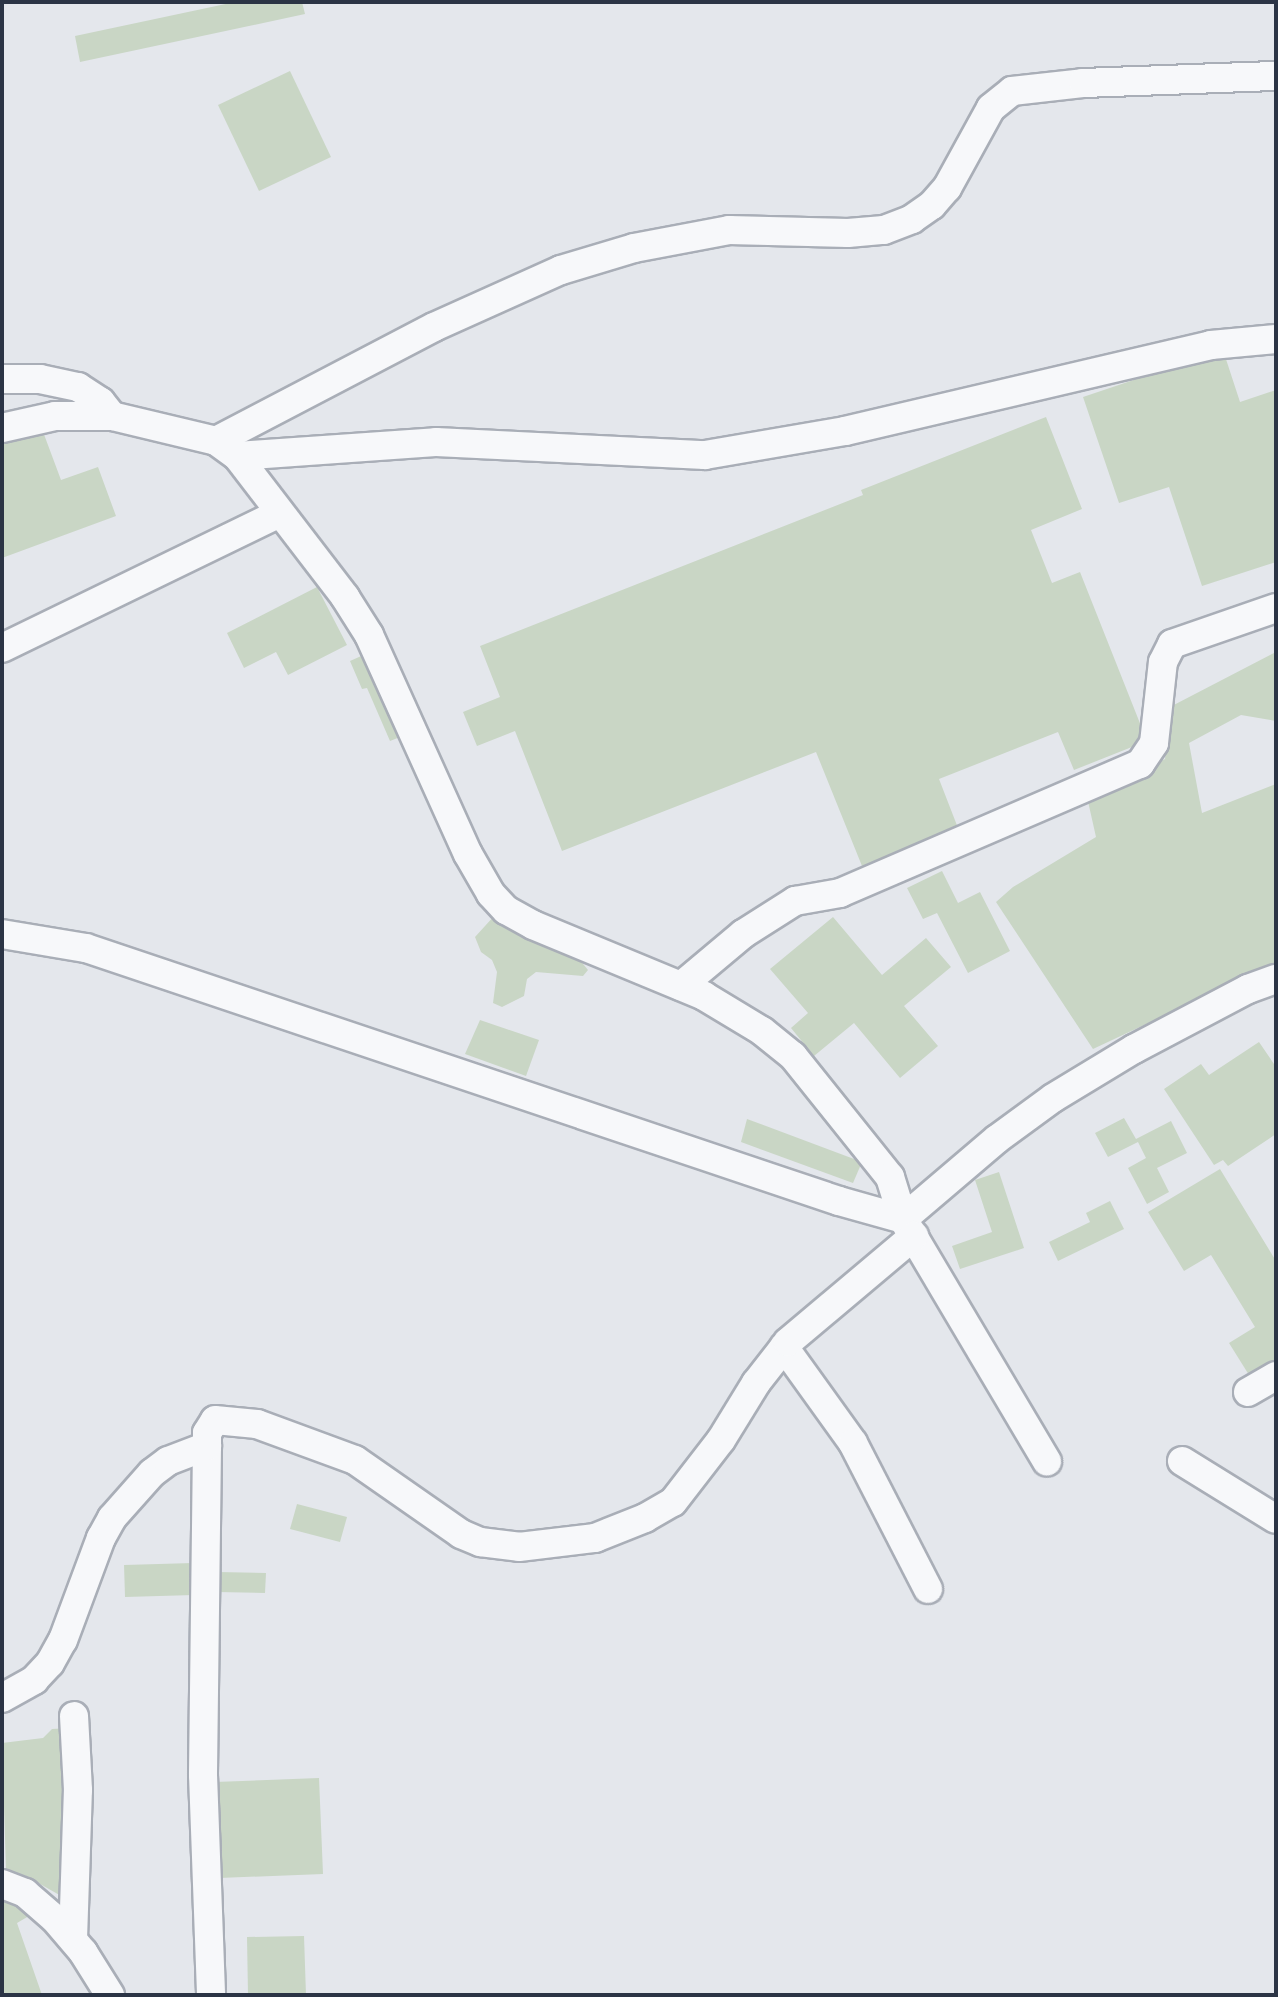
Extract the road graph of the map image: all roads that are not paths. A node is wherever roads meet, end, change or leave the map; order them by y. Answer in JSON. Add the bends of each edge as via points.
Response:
{"nodes":[{"id":1,"x":1276,"y":76,"type":"edge"},
{"id":2,"x":1276,"y":339,"type":"edge"},
{"id":3,"x":2,"y":379,"type":"edge"},
{"id":4,"x":112,"y":416,"type":"junction"},
{"id":5,"x":2,"y":428,"type":"edge"},
{"id":6,"x":226,"y":449,"type":"junction"},
{"id":7,"x":280,"y":513,"type":"junction"},
{"id":8,"x":1276,"y":608,"type":"edge"},
{"id":9,"x":2,"y":648,"type":"edge"},
{"id":10,"x":2,"y":934,"type":"edge"},
{"id":11,"x":1276,"y":979,"type":"edge"},
{"id":12,"x":681,"y":986,"type":"junction"},
{"id":13,"x":909,"y":1228,"type":"junction"},
{"id":14,"x":784,"y":1347,"type":"junction"},
{"id":15,"x":1276,"y":1376,"type":"edge"},
{"id":16,"x":1248,"y":1392,"type":"dead end"},
{"id":17,"x":207,"y":1446,"type":"junction"},
{"id":18,"x":1182,"y":1461,"type":"dead end"},
{"id":19,"x":1047,"y":1462,"type":"dead end"},
{"id":20,"x":1276,"y":1519,"type":"edge"},
{"id":21,"x":928,"y":1589,"type":"dead end"},
{"id":22,"x":2,"y":1698,"type":"edge"},
{"id":23,"x":74,"y":1716,"type":"dead end"},
{"id":24,"x":2,"y":1884,"type":"edge"},
{"id":25,"x":73,"y":1939,"type":"junction"},
{"id":26,"x":110,"y":1995,"type":"edge"},
{"id":27,"x":211,"y":1995,"type":"edge"}],
"edges":[{"from":1,"to":6,"type":"lane","via":[[1012,91],[991,108],[947,188],[912,219],[884,230],[848,233],[729,230],[634,248],[561,270],[434,327]]},
{"from":2,"to":6,"type":"lane","via":[[1211,345],[845,431],[705,455],[436,442]]},
{"from":3,"to":4,"type":"lane","via":[[78,387]]},
{"from":4,"to":5,"type":"lane","via":[[55,416]]},
{"from":4,"to":6,"type":"lane"},
{"from":6,"to":7,"type":"lane"},
{"from":7,"to":9,"type":"lane"},
{"from":7,"to":12,"type":"lane","via":[[369,635],[491,894],[533,925]]},
{"from":8,"to":12,"type":"lane","via":[[1172,644],[1163,662],[1154,743],[1140,764],[840,893],[795,901],[743,934]]},
{"from":10,"to":13,"type":"lane","via":[[86,948]]},
{"from":11,"to":13,"type":"lane","via":[[1134,1049],[1053,1098],[997,1139]]},
{"from":12,"to":13,"type":"lane","via":[[762,1031],[793,1056],[890,1177]]},
{"from":13,"to":14,"type":"lane"},
{"from":13,"to":19,"type":"lane"},
{"from":14,"to":17,"type":"lane","via":[[673,1502],[595,1538],[519,1547],[480,1542],[355,1460],[257,1424],[215,1420]]},
{"from":14,"to":21,"type":"lane","via":[[853,1443]]},
{"from":15,"to":16,"type":"lane"},
{"from":17,"to":22,"type":"lane","via":[[168,1461],[139,1484],[106,1527],[50,1663],[34,1680]]},
{"from":17,"to":27,"type":"lane","via":[[203,1775]]},
{"from":18,"to":20,"type":"lane"},
{"from":23,"to":25,"type":"lane","via":[[78,1790]]},
{"from":24,"to":25,"type":"lane","via":[[25,1893]]},
{"from":25,"to":26,"type":"lane"}]}
